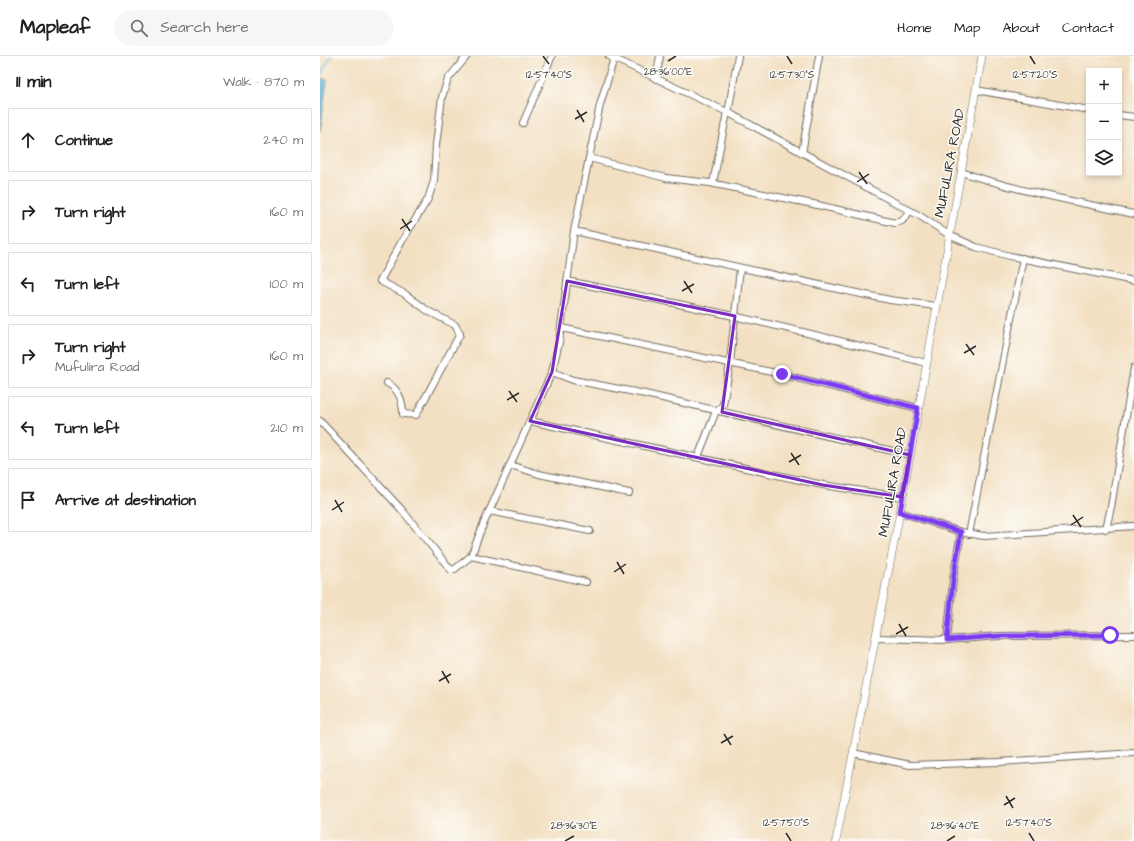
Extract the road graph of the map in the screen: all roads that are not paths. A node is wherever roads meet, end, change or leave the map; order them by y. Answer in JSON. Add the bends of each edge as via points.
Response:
{"nodes":[{"id":1,"x":467,"y":56,"type":"edge"},
{"id":2,"x":552,"y":56,"type":"edge"},
{"id":3,"x":660,"y":56,"type":"edge"},
{"id":4,"x":738,"y":56,"type":"edge"},
{"id":5,"x":819,"y":56,"type":"edge"},
{"id":6,"x":982,"y":56,"type":"edge"},
{"id":7,"x":612,"y":57,"type":"edge"},
{"id":8,"x":656,"y":79,"type":"junction"},
{"id":9,"x":976,"y":90,"type":"junction"},
{"id":10,"x":1086,"y":109,"type":"edge"},
{"id":11,"x":727,"y":113,"type":"junction"},
{"id":12,"x":1122,"y":115,"type":"edge"},
{"id":13,"x":1134,"y":117,"type":"edge"},
{"id":14,"x":523,"y":123,"type":"dead end"},
{"id":15,"x":802,"y":153,"type":"junction"},
{"id":16,"x":589,"y":158,"type":"junction"},
{"id":17,"x":961,"y":172,"type":"junction"},
{"id":18,"x":713,"y":183,"type":"junction"},
{"id":19,"x":910,"y":211,"type":"junction"},
{"id":20,"x":1134,"y":214,"type":"edge"},
{"id":21,"x":574,"y":231,"type":"junction"},
{"id":22,"x":949,"y":235,"type":"junction"},
{"id":23,"x":1023,"y":258,"type":"junction"},
{"id":24,"x":740,"y":268,"type":"junction"},
{"id":25,"x":1134,"y":280,"type":"edge"},
{"id":26,"x":567,"y":281,"type":"junction"},
{"id":27,"x":936,"y":306,"type":"junction"},
{"id":28,"x":735,"y":316,"type":"junction"},
{"id":29,"x":561,"y":328,"type":"junction"},
{"id":30,"x":730,"y":363,"type":"junction"},
{"id":31,"x":926,"y":363,"type":"junction"},
{"id":32,"x":1134,"y":368,"type":"edge"},
{"id":33,"x":552,"y":372,"type":"junction"},
{"id":34,"x":387,"y":383,"type":"dead end"},
{"id":35,"x":918,"y":408,"type":"junction"},
{"id":36,"x":716,"y":411,"type":"junction"},
{"id":37,"x":320,"y":421,"type":"edge"},
{"id":38,"x":530,"y":421,"type":"junction"},
{"id":39,"x":910,"y":454,"type":"junction"},
{"id":40,"x":698,"y":457,"type":"junction"},
{"id":41,"x":510,"y":465,"type":"junction"},
{"id":42,"x":629,"y":493,"type":"dead end"},
{"id":43,"x":902,"y":498,"type":"junction"},
{"id":44,"x":489,"y":511,"type":"junction"},
{"id":45,"x":900,"y":512,"type":"junction"},
{"id":46,"x":1134,"y":526,"type":"edge"},
{"id":47,"x":1106,"y":528,"type":"junction"},
{"id":48,"x":590,"y":531,"type":"dead end"},
{"id":49,"x":961,"y":532,"type":"junction"},
{"id":50,"x":969,"y":534,"type":"junction"},
{"id":51,"x":471,"y":556,"type":"junction"},
{"id":52,"x":586,"y":582,"type":"dead end"},
{"id":53,"x":1134,"y":635,"type":"edge"},
{"id":54,"x":876,"y":638,"type":"junction"},
{"id":55,"x":947,"y":640,"type":"junction"},
{"id":56,"x":853,"y":753,"type":"junction"},
{"id":57,"x":1134,"y":753,"type":"edge"},
{"id":58,"x":836,"y":841,"type":"edge"}],
"edges":[{"from":1,"to":34,"type":"street","via":[[448,79],[442,97],[434,181],[428,199],[380,281],[451,322],[460,334],[416,415],[403,414],[399,395],[394,386]]},
{"from":2,"to":14,"type":"street"},
{"from":3,"to":8,"type":"street"},
{"from":4,"to":11,"type":"street"},
{"from":5,"to":15,"type":"street"},
{"from":6,"to":9,"type":"main road","name":"MUFULIRA ROAD"},
{"from":7,"to":8,"type":"street"},
{"from":7,"to":16,"type":"street"},
{"from":8,"to":11,"type":"street"},
{"from":9,"to":10,"type":"street"},
{"from":9,"to":17,"type":"main road","name":"MUFULIRA ROAD"},
{"from":11,"to":15,"type":"street"},
{"from":11,"to":18,"type":"street"},
{"from":12,"to":13,"type":"street"},
{"from":15,"to":19,"type":"street"},
{"from":16,"to":18,"type":"street","via":[[666,178]]},
{"from":16,"to":21,"type":"street"},
{"from":17,"to":20,"type":"street","via":[[1031,192]]},
{"from":17,"to":22,"type":"main road","name":"MUFULIRA ROAD"},
{"from":18,"to":19,"type":"street","via":[[895,224],[902,221]]},
{"from":19,"to":22,"type":"street"},
{"from":21,"to":24,"type":"street"},
{"from":21,"to":26,"type":"street"},
{"from":22,"to":23,"type":"street","via":[[976,247]]},
{"from":22,"to":27,"type":"main road","name":"MUFULIRA ROAD"},
{"from":23,"to":25,"type":"street"},
{"from":23,"to":50,"type":"street"},
{"from":24,"to":27,"type":"street","via":[[890,300]]},
{"from":24,"to":28,"type":"street"},
{"from":26,"to":28,"type":"street"},
{"from":26,"to":29,"type":"street"},
{"from":27,"to":31,"type":"main road","name":"MUFULIRA ROAD"},
{"from":28,"to":30,"type":"street"},
{"from":28,"to":31,"type":"street","via":[[837,339]]},
{"from":29,"to":30,"type":"street"},
{"from":29,"to":33,"type":"street"},
{"from":30,"to":35,"type":"street"},
{"from":30,"to":36,"type":"street","via":[[723,405]]},
{"from":31,"to":35,"type":"main road","name":"MUFULIRA ROAD"},
{"from":32,"to":47,"type":"street"},
{"from":33,"to":36,"type":"street","via":[[573,380]]},
{"from":33,"to":38,"type":"street"},
{"from":35,"to":39,"type":"main road","name":"MUFULIRA ROAD"},
{"from":36,"to":39,"type":"street"},
{"from":36,"to":40,"type":"street"},
{"from":37,"to":51,"type":"street","via":[[402,509],[451,570]]},
{"from":38,"to":40,"type":"street"},
{"from":38,"to":41,"type":"street"},
{"from":39,"to":43,"type":"main road","name":"MUFULIRA ROAD"},
{"from":40,"to":43,"type":"street","via":[[822,485]]},
{"from":41,"to":42,"type":"street"},
{"from":41,"to":44,"type":"street"},
{"from":43,"to":45,"type":"main road","name":"MUFULIRA ROAD"},
{"from":44,"to":48,"type":"street"},
{"from":44,"to":51,"type":"street"},
{"from":45,"to":49,"type":"street"},
{"from":45,"to":54,"type":"main road","name":"MUFULIRA ROAD"},
{"from":46,"to":47,"type":"street"},
{"from":47,"to":50,"type":"street","via":[[1009,536]]},
{"from":49,"to":50,"type":"street"},
{"from":49,"to":55,"type":"street"},
{"from":51,"to":52,"type":"street"},
{"from":53,"to":55,"type":"street","via":[[999,636]]},
{"from":54,"to":55,"type":"street"},
{"from":54,"to":56,"type":"main road","name":"MUFULIRA ROAD"},
{"from":56,"to":57,"type":"street","via":[[910,765]]},
{"from":56,"to":58,"type":"main road","name":"MUFULIRA ROAD"}]}
